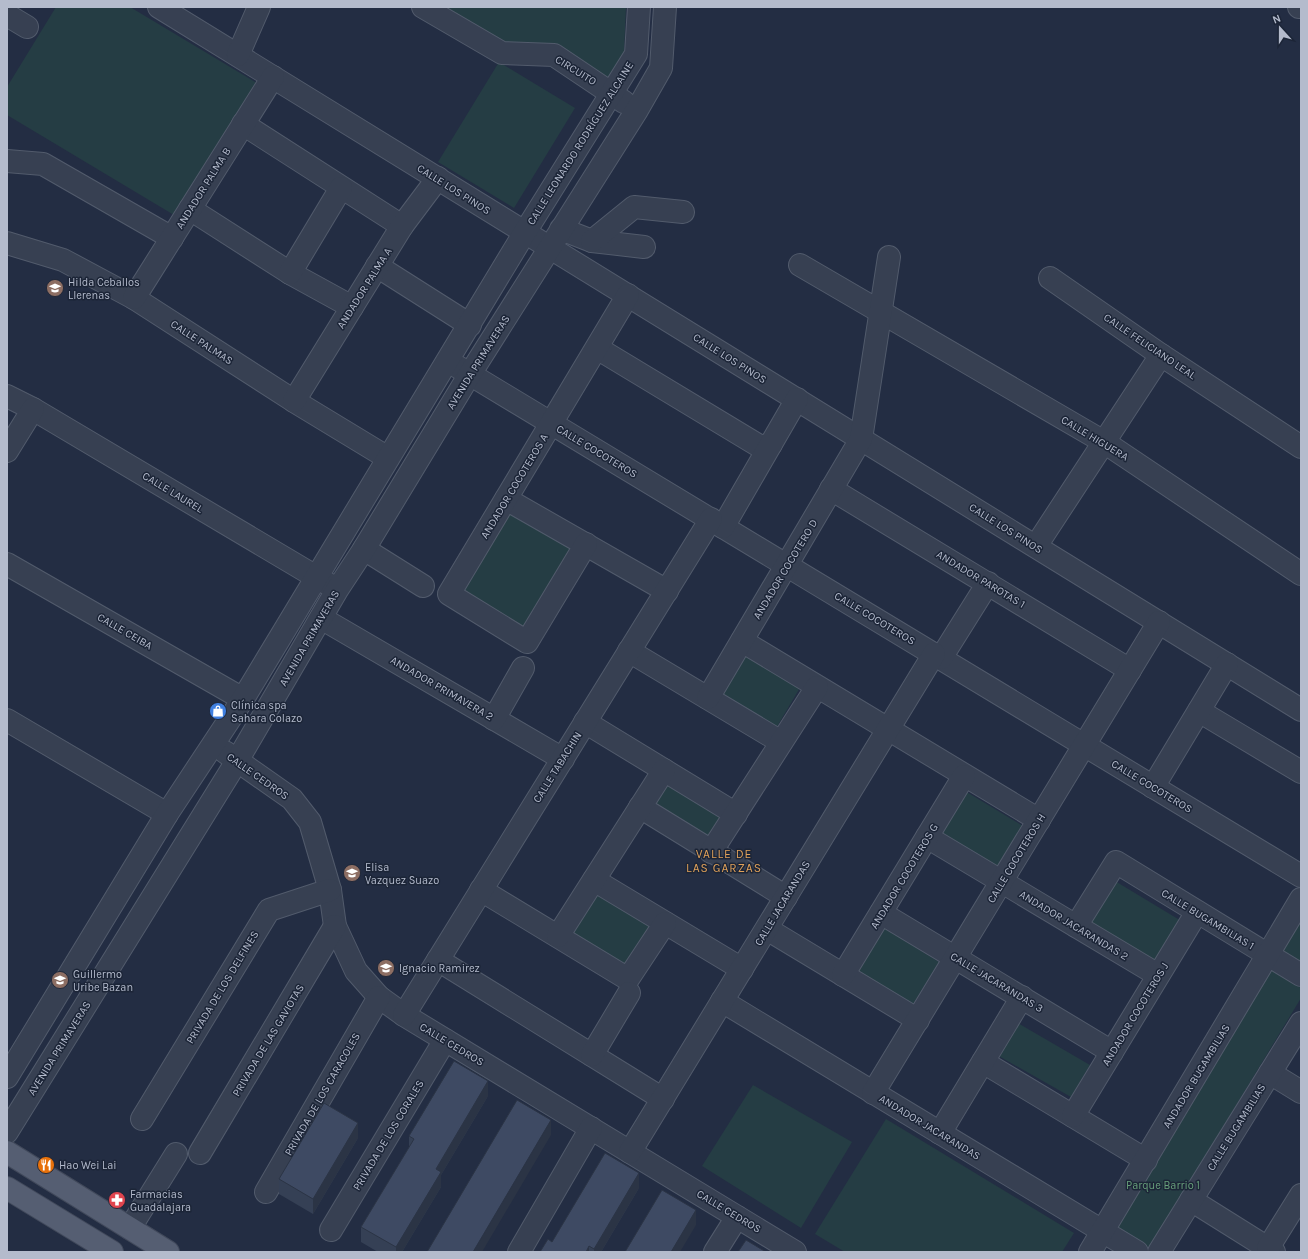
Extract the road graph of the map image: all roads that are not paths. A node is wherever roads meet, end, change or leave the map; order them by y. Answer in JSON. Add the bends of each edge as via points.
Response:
{"nodes":[{"id":1,"x":160,"y":7,"type":"edge"},
{"id":2,"x":259,"y":7,"type":"edge"},
{"id":3,"x":423,"y":7,"type":"edge"},
{"id":4,"x":639,"y":7,"type":"edge"},
{"id":5,"x":665,"y":7,"type":"edge"},
{"id":6,"x":7,"y":16,"type":"edge"},
{"id":7,"x":27,"y":27,"type":"dead end"},
{"id":8,"x":238,"y":55,"type":"junction"},
{"id":9,"x":273,"y":77,"type":"junction"},
{"id":10,"x":612,"y":94,"type":"junction"},
{"id":11,"x":637,"y":110,"type":"junction"},
{"id":12,"x":243,"y":124,"type":"junction"},
{"id":13,"x":7,"y":161,"type":"edge"},
{"id":14,"x":438,"y":178,"type":"junction"},
{"id":15,"x":341,"y":188,"type":"junction"},
{"id":16,"x":190,"y":209,"type":"junction"},
{"id":17,"x":683,"y":212,"type":"dead end"},
{"id":18,"x":402,"y":226,"type":"junction"},
{"id":19,"x":561,"y":229,"type":"junction"},
{"id":20,"x":525,"y":232,"type":"junction"},
{"id":21,"x":172,"y":238,"type":"junction"},
{"id":22,"x":592,"y":241,"type":"junction"},
{"id":23,"x":7,"y":243,"type":"edge"},
{"id":24,"x":550,"y":247,"type":"junction"},
{"id":25,"x":644,"y":247,"type":"dead end"},
{"id":26,"x":889,"y":257,"type":"dead end"},
{"id":27,"x":800,"y":265,"type":"dead end"},
{"id":28,"x":377,"y":266,"type":"junction"},
{"id":29,"x":290,"y":272,"type":"junction"},
{"id":30,"x":1050,"y":278,"type":"dead end"},
{"id":31,"x":628,"y":296,"type":"junction"},
{"id":32,"x":134,"y":298,"type":"junction"},
{"id":33,"x":352,"y":307,"type":"junction"},
{"id":34,"x":881,"y":313,"type":"junction"},
{"id":35,"x":470,"y":325,"type":"junction"},
{"id":36,"x":597,"y":348,"type":"junction"},
{"id":37,"x":1161,"y":355,"type":"junction"},
{"id":38,"x":448,"y":360,"type":"junction"},
{"id":39,"x":470,"y":374,"type":"junction"},
{"id":40,"x":7,"y":396,"type":"edge"},
{"id":41,"x":797,"y":400,"type":"junction"},
{"id":42,"x":294,"y":401,"type":"junction"},
{"id":43,"x":33,"y":409,"type":"junction"},
{"id":44,"x":552,"y":423,"type":"junction"},
{"id":45,"x":861,"y":439,"type":"junction"},
{"id":46,"x":1104,"y":442,"type":"junction"},
{"id":47,"x":771,"y":444,"type":"junction"},
{"id":48,"x":1301,"y":447,"type":"edge"},
{"id":49,"x":7,"y":451,"type":"edge"},
{"id":50,"x":388,"y":458,"type":"junction"},
{"id":51,"x":831,"y":490,"type":"junction"},
{"id":52,"x":506,"y":499,"type":"junction"},
{"id":53,"x":717,"y":523,"type":"junction"},
{"id":54,"x":586,"y":544,"type":"junction"},
{"id":55,"x":1036,"y":546,"type":"junction"},
{"id":56,"x":364,"y":549,"type":"junction"},
{"id":57,"x":7,"y":564,"type":"edge"},
{"id":58,"x":787,"y":565,"type":"junction"},
{"id":59,"x":1301,"y":574,"type":"edge"},
{"id":60,"x":316,"y":577,"type":"junction"},
{"id":61,"x":988,"y":584,"type":"junction"},
{"id":62,"x":423,"y":586,"type":"dead end"},
{"id":63,"x":337,"y":590,"type":"junction"},
{"id":64,"x":667,"y":591,"type":"junction"},
{"id":65,"x":320,"y":618,"type":"junction"},
{"id":66,"x":1159,"y":622,"type":"junction"},
{"id":67,"x":742,"y":641,"type":"junction"},
{"id":68,"x":629,"y":651,"type":"junction"},
{"id":69,"x":938,"y":656,"type":"junction"},
{"id":70,"x":1227,"y":664,"type":"junction"},
{"id":71,"x":522,"y":668,"type":"dead end"},
{"id":72,"x":1130,"y":670,"type":"junction"},
{"id":73,"x":817,"y":687,"type":"junction"},
{"id":74,"x":243,"y":698,"type":"junction"},
{"id":75,"x":708,"y":698,"type":"junction"},
{"id":76,"x":1199,"y":710,"type":"junction"},
{"id":77,"x":1301,"y":710,"type":"edge"},
{"id":78,"x":494,"y":718,"type":"junction"},
{"id":79,"x":7,"y":720,"type":"edge"},
{"id":80,"x":585,"y":722,"type":"junction"},
{"id":81,"x":888,"y":730,"type":"junction"},
{"id":82,"x":781,"y":742,"type":"junction"},
{"id":83,"x":214,"y":745,"type":"junction"},
{"id":84,"x":1084,"y":745,"type":"junction"},
{"id":85,"x":562,"y":759,"type":"junction"},
{"id":86,"x":237,"y":761,"type":"junction"},
{"id":87,"x":664,"y":770,"type":"junction"},
{"id":88,"x":1301,"y":772,"type":"edge"},
{"id":89,"x":964,"y":776,"type":"junction"},
{"id":90,"x":1153,"y":787,"type":"junction"},
{"id":91,"x":640,"y":807,"type":"junction"},
{"id":92,"x":167,"y":814,"type":"junction"},
{"id":93,"x":736,"y":814,"type":"junction"},
{"id":94,"x":1039,"y":820,"type":"junction"},
{"id":95,"x":927,"y":837,"type":"junction"},
{"id":96,"x":711,"y":852,"type":"junction"},
{"id":97,"x":1301,"y":876,"type":"edge"},
{"id":98,"x":594,"y":880,"type":"junction"},
{"id":99,"x":1002,"y":882,"type":"junction"},
{"id":100,"x":330,"y":890,"type":"junction"},
{"id":101,"x":481,"y":890,"type":"junction"},
{"id":102,"x":786,"y":897,"type":"junction"},
{"id":103,"x":1301,"y":899,"type":"edge"},
{"id":104,"x":1197,"y":912,"type":"junction"},
{"id":105,"x":881,"y":913,"type":"junction"},
{"id":106,"x":665,"y":923,"type":"junction"},
{"id":107,"x":335,"y":926,"type":"junction"},
{"id":108,"x":1076,"y":926,"type":"junction"},
{"id":109,"x":766,"y":929,"type":"junction"},
{"id":110,"x":558,"y":936,"type":"junction"},
{"id":111,"x":1268,"y":955,"type":"junction"},
{"id":112,"x":955,"y":958,"type":"junction"},
{"id":113,"x":438,"y":960,"type":"junction"},
{"id":114,"x":742,"y":969,"type":"junction"},
{"id":115,"x":843,"y":975,"type":"junction"},
{"id":116,"x":1158,"y":975,"type":"junction"},
{"id":117,"x":1301,"y":975,"type":"edge"},
{"id":118,"x":629,"y":986,"type":"junction"},
{"id":119,"x":379,"y":997,"type":"junction"},
{"id":120,"x":1022,"y":998,"type":"junction"},
{"id":121,"x":722,"y":1001,"type":"junction"},
{"id":122,"x":404,"y":1015,"type":"junction"},
{"id":123,"x":918,"y":1020,"type":"junction"},
{"id":124,"x":1301,"y":1023,"type":"edge"},
{"id":125,"x":445,"y":1040,"type":"junction"},
{"id":126,"x":1112,"y":1052,"type":"junction"},
{"id":127,"x":592,"y":1055,"type":"junction"},
{"id":128,"x":983,"y":1062,"type":"junction"},
{"id":129,"x":1270,"y":1073,"type":"junction"},
{"id":130,"x":7,"y":1077,"type":"edge"},
{"id":131,"x":1301,"y":1092,"type":"edge"},
{"id":132,"x":873,"y":1093,"type":"junction"},
{"id":133,"x":663,"y":1099,"type":"junction"},
{"id":134,"x":1073,"y":1116,"type":"junction"},
{"id":135,"x":142,"y":1119,"type":"dead end"},
{"id":136,"x":591,"y":1128,"type":"junction"},
{"id":137,"x":7,"y":1132,"type":"edge"},
{"id":138,"x":940,"y":1133,"type":"junction"},
{"id":139,"x":7,"y":1152,"type":"edge"},
{"id":140,"x":630,"y":1152,"type":"junction"},
{"id":141,"x":200,"y":1153,"type":"dead end"},
{"id":142,"x":176,"y":1154,"type":"dead end"},
{"id":143,"x":1146,"y":1160,"type":"junction"},
{"id":144,"x":7,"y":1188,"type":"edge"},
{"id":145,"x":266,"y":1192,"type":"dead end"},
{"id":146,"x":1301,"y":1195,"type":"edge"},
{"id":147,"x":1191,"y":1200,"type":"junction"},
{"id":148,"x":737,"y":1216,"type":"junction"},
{"id":149,"x":130,"y":1228,"type":"junction"},
{"id":150,"x":331,"y":1230,"type":"dead end"},
{"id":151,"x":1103,"y":1231,"type":"junction"},
{"id":152,"x":1271,"y":1250,"type":"edge"},
{"id":153,"x":112,"y":1252,"type":"edge"},
{"id":154,"x":168,"y":1252,"type":"edge"},
{"id":155,"x":519,"y":1252,"type":"edge"},
{"id":156,"x":715,"y":1252,"type":"edge"},
{"id":157,"x":795,"y":1252,"type":"edge"},
{"id":158,"x":1090,"y":1252,"type":"edge"},
{"id":159,"x":1137,"y":1252,"type":"edge"},
{"id":160,"x":1159,"y":1252,"type":"edge"}],
"edges":[{"from":1,"to":8,"type":"street","name":"CALLE LOS PINOS"},
{"from":2,"to":8,"type":"street"},
{"from":3,"to":10,"type":"street","name":"CIRCUITO","via":[[502,53],[554,55]]},
{"from":4,"to":10,"type":"street","name":"CALLE LEONARDO RODRÍGUEZ ALCAINE","via":[[636,54]]},
{"from":5,"to":11,"type":"street","via":[[661,68]]},
{"from":6,"to":7,"type":"street"},
{"from":8,"to":9,"type":"street","name":"CALLE LOS PINOS"},
{"from":9,"to":12,"type":"street","name":"ANDADOR PALMA B"},
{"from":9,"to":14,"type":"street","name":"CALLE LOS PINOS"},
{"from":10,"to":11,"type":"street","name":"CIRCUITO"},
{"from":10,"to":20,"type":"street","name":"CALLE LEONARDO RODRÍGUEZ ALCAINE"},
{"from":11,"to":19,"type":"street"},
{"from":12,"to":15,"type":"street"},
{"from":12,"to":16,"type":"street","name":"ANDADOR PALMA B"},
{"from":13,"to":21,"type":"street","via":[[43,164]]},
{"from":14,"to":18,"type":"street","name":"ANDADOR PALMA A"},
{"from":14,"to":20,"type":"street","name":"CALLE LOS PINOS"},
{"from":15,"to":18,"type":"street"},
{"from":15,"to":29,"type":"street"},
{"from":16,"to":21,"type":"street","name":"ANDADOR PALMA B"},
{"from":16,"to":29,"type":"street"},
{"from":17,"to":22,"type":"street","via":[[634,207]]},
{"from":18,"to":28,"type":"street","name":"ANDADOR PALMA A"},
{"from":19,"to":22,"type":"street"},
{"from":19,"to":24,"type":"street"},
{"from":20,"to":24,"type":"street","name":"CALLE LOS PINOS"},
{"from":20,"to":35,"type":"street"},
{"from":21,"to":32,"type":"street","name":"ANDADOR PALMA B"},
{"from":22,"to":25,"type":"street"},
{"from":23,"to":32,"type":"street","name":"CALLE PALMAS","via":[[63,260]]},
{"from":24,"to":31,"type":"street","name":"CALLE LOS PINOS"},
{"from":24,"to":39,"type":"street","name":"AVENIDA PRIMAVERAS"},
{"from":26,"to":34,"type":"street"},
{"from":27,"to":34,"type":"street","name":"CALLE HIGUERA"},
{"from":28,"to":33,"type":"street","name":"ANDADOR PALMA A"},
{"from":28,"to":35,"type":"street"},
{"from":29,"to":33,"type":"street"},
{"from":30,"to":37,"type":"street","name":"CALLE FELICIANO LEAL"},
{"from":31,"to":36,"type":"street","name":"ANDADOR COCOTEROS A"},
{"from":31,"to":41,"type":"street","name":"CALLE LOS PINOS"},
{"from":32,"to":42,"type":"street","name":"CALLE PALMAS"},
{"from":33,"to":42,"type":"street","name":"ANDADOR PALMA A"},
{"from":34,"to":45,"type":"street"},
{"from":34,"to":46,"type":"street","name":"CALLE HIGUERA"},
{"from":35,"to":38,"type":"street"},
{"from":36,"to":44,"type":"street","name":"ANDADOR COCOTEROS A"},
{"from":36,"to":47,"type":"street","via":[[762,448]]},
{"from":37,"to":46,"type":"street"},
{"from":37,"to":48,"type":"street","name":"CALLE FELICIANO LEAL"},
{"from":38,"to":39,"type":"street","name":"CALLE COCOTEROS"},
{"from":38,"to":50,"type":"street"},
{"from":39,"to":44,"type":"street","name":"CALLE COCOTEROS"},
{"from":39,"to":56,"type":"street","name":"AVENIDA PRIMAVERAS"},
{"from":40,"to":43,"type":"street","name":"CALLE LAUREL"},
{"from":41,"to":45,"type":"street","name":"CALLE LOS PINOS"},
{"from":41,"to":47,"type":"street","name":"CALLE TABACHIN"},
{"from":42,"to":50,"type":"street","name":"CALLE PALMAS"},
{"from":43,"to":49,"type":"street"},
{"from":43,"to":60,"type":"street","name":"CALLE LAUREL"},
{"from":44,"to":52,"type":"street","name":"ANDADOR COCOTEROS A"},
{"from":44,"to":53,"type":"street","name":"CALLE COCOTEROS"},
{"from":45,"to":51,"type":"street","name":"ANDADOR COCOTERO D"},
{"from":45,"to":55,"type":"street","name":"CALLE LOS PINOS"},
{"from":46,"to":55,"type":"street"},
{"from":46,"to":59,"type":"street","name":"CALLE HIGUERA"},
{"from":47,"to":53,"type":"street","name":"CALLE TABACHIN"},
{"from":50,"to":60,"type":"street"},
{"from":51,"to":58,"type":"street","name":"ANDADOR COCOTERO D"},
{"from":51,"to":61,"type":"street","name":"ANDADOR PAROTAS 1"},
{"from":52,"to":54,"type":"street"},
{"from":52,"to":54,"type":"street","name":"ANDADOR COCOTEROS A","via":[[449,594],[526,642]]},
{"from":53,"to":58,"type":"street","name":"CALLE COCOTEROS"},
{"from":53,"to":64,"type":"street","name":"CALLE TABACHIN"},
{"from":54,"to":64,"type":"street"},
{"from":55,"to":66,"type":"street","name":"CALLE LOS PINOS"},
{"from":56,"to":62,"type":"street"},
{"from":56,"to":63,"type":"street","name":"AVENIDA PRIMAVERAS"},
{"from":57,"to":74,"type":"street","name":"CALLE CEIBA"},
{"from":58,"to":67,"type":"street","name":"ANDADOR COCOTERO D"},
{"from":58,"to":69,"type":"street","name":"CALLE COCOTEROS"},
{"from":60,"to":63,"type":"street","name":"CALLE LAUREL"},
{"from":60,"to":74,"type":"street"},
{"from":61,"to":69,"type":"street","name":"CALLE JACARANDAS"},
{"from":61,"to":72,"type":"street","name":"ANDADOR PAROTAS 1"},
{"from":63,"to":65,"type":"street","name":"AVENIDA PRIMAVERAS"},
{"from":64,"to":68,"type":"street","name":"CALLE TABACHIN"},
{"from":65,"to":78,"type":"street","name":"ANDADOR PRIMAVERA 2"},
{"from":65,"to":86,"type":"street","name":"AVENIDA PRIMAVERAS"},
{"from":66,"to":70,"type":"street","name":"CALLE LOS PINOS"},
{"from":66,"to":72,"type":"street","name":"CALLE COCOTEROS H"},
{"from":67,"to":73,"type":"street"},
{"from":67,"to":75,"type":"street","name":"ANDADOR COCOTERO D"},
{"from":68,"to":75,"type":"street"},
{"from":68,"to":80,"type":"street","name":"CALLE TABACHIN"},
{"from":69,"to":81,"type":"street","name":"CALLE JACARANDAS"},
{"from":69,"to":84,"type":"street","name":"CALLE COCOTEROS"},
{"from":70,"to":76,"type":"street"},
{"from":70,"to":77,"type":"street","name":"CALLE LOS PINOS"},
{"from":71,"to":78,"type":"street"},
{"from":72,"to":84,"type":"street","name":"CALLE COCOTEROS H"},
{"from":73,"to":81,"type":"street"},
{"from":73,"to":82,"type":"street"},
{"from":74,"to":83,"type":"street"},
{"from":75,"to":82,"type":"street"},
{"from":76,"to":88,"type":"street"},
{"from":76,"to":90,"type":"street"},
{"from":78,"to":85,"type":"street","name":"ANDADOR PRIMAVERA 2"},
{"from":79,"to":92,"type":"street"},
{"from":80,"to":85,"type":"street","name":"CALLE TABACHIN"},
{"from":80,"to":87,"type":"street"},
{"from":81,"to":89,"type":"street"},
{"from":81,"to":102,"type":"street","name":"CALLE JACARANDAS"},
{"from":82,"to":93,"type":"street"},
{"from":83,"to":86,"type":"street","name":"CALLE CEDROS"},
{"from":83,"to":92,"type":"street"},
{"from":84,"to":90,"type":"street","name":"CALLE COCOTEROS"},
{"from":84,"to":94,"type":"street","name":"CALLE COCOTEROS H"},
{"from":85,"to":101,"type":"street","name":"CALLE TABACHIN"},
{"from":86,"to":100,"type":"street","name":"CALLE CEDROS","via":[[292,799],[310,822]]},
{"from":86,"to":137,"type":"street","name":"AVENIDA PRIMAVERAS"},
{"from":87,"to":91,"type":"street"},
{"from":87,"to":93,"type":"street"},
{"from":89,"to":94,"type":"street"},
{"from":89,"to":95,"type":"street","name":"ANDADOR COCOTEROS G"},
{"from":90,"to":97,"type":"street","name":"CALLE COCOTEROS"},
{"from":91,"to":96,"type":"street"},
{"from":91,"to":98,"type":"street"},
{"from":92,"to":130,"type":"street"},
{"from":93,"to":96,"type":"street"},
{"from":94,"to":99,"type":"street","name":"CALLE COCOTEROS H"},
{"from":95,"to":99,"type":"street","name":"ANDADOR JACARANDAS 2"},
{"from":95,"to":105,"type":"street","name":"ANDADOR COCOTEROS G"},
{"from":96,"to":102,"type":"street"},
{"from":98,"to":106,"type":"street"},
{"from":98,"to":110,"type":"street"},
{"from":99,"to":108,"type":"street","name":"ANDADOR JACARANDAS 2"},
{"from":99,"to":112,"type":"street","name":"CALLE COCOTEROS H"},
{"from":100,"to":107,"type":"street","name":"CALLE CEDROS"},
{"from":100,"to":135,"type":"street","name":"PRIVADA DE LOS DELFINES","via":[[269,910]]},
{"from":101,"to":110,"type":"street"},
{"from":101,"to":113,"type":"street","name":"CALLE TABACHIN"},
{"from":102,"to":109,"type":"street","name":"CALLE JACARANDAS"},
{"from":103,"to":111,"type":"street","name":"ANDADOR BUGAMBILIAS"},
{"from":104,"to":108,"type":"street","name":"CALLE BUGAMBILIAS 1","via":[[1116,862]]},
{"from":104,"to":111,"type":"street","name":"CALLE BUGAMBILIAS 1"},
{"from":104,"to":116,"type":"street","name":"ANDADOR COCOTEROS J"},
{"from":105,"to":112,"type":"street","name":"CALLE JACARANDAS 3"},
{"from":105,"to":115,"type":"street","name":"ANDADOR COCOTEROS G"},
{"from":106,"to":114,"type":"street"},
{"from":106,"to":118,"type":"street"},
{"from":107,"to":119,"type":"street","name":"CALLE CEDROS","via":[[356,971]]},
{"from":107,"to":141,"type":"street","name":"PRIVADA DE LAS GAVIOTAS"},
{"from":108,"to":116,"type":"street","name":"ANDADOR JACARANDAS 2"},
{"from":109,"to":114,"type":"street","name":"CALLE JACARANDAS"},
{"from":109,"to":115,"type":"street"},
{"from":110,"to":118,"type":"street"},
{"from":111,"to":117,"type":"street","name":"CALLE BUGAMBILIAS 1"},
{"from":111,"to":143,"type":"street","name":"ANDADOR BUGAMBILIAS"},
{"from":112,"to":120,"type":"street","name":"CALLE JACARANDAS 3"},
{"from":112,"to":123,"type":"street","name":"CALLE COCOTEROS H"},
{"from":113,"to":122,"type":"street","name":"CALLE TABACHIN"},
{"from":113,"to":127,"type":"street"},
{"from":114,"to":121,"type":"street","name":"CALLE JACARANDAS"},
{"from":115,"to":123,"type":"street"},
{"from":116,"to":126,"type":"street","name":"ANDADOR COCOTEROS J"},
{"from":118,"to":127,"type":"street"},
{"from":119,"to":122,"type":"street","name":"CALLE CEDROS"},
{"from":119,"to":145,"type":"street","name":"PRIVADA DE LOS CARACOLES"},
{"from":120,"to":126,"type":"street","name":"CALLE JACARANDAS 3"},
{"from":120,"to":128,"type":"street"},
{"from":121,"to":132,"type":"street","name":"ANDADOR JACARANDAS"},
{"from":121,"to":133,"type":"street","name":"CALLE JACARANDAS"},
{"from":122,"to":125,"type":"street","name":"CALLE CEDROS"},
{"from":123,"to":132,"type":"street","name":"CALLE COCOTEROS H"},
{"from":124,"to":129,"type":"street","name":"CALLE BUGAMBILIAS"},
{"from":125,"to":136,"type":"street","name":"CALLE CEDROS"},
{"from":125,"to":150,"type":"street","name":"PRIVADA DE LOS CORALES"},
{"from":126,"to":134,"type":"street","name":"ANDADOR COCOTEROS J"},
{"from":127,"to":133,"type":"street"},
{"from":128,"to":134,"type":"street"},
{"from":128,"to":138,"type":"street"},
{"from":129,"to":131,"type":"street"},
{"from":129,"to":147,"type":"street","name":"CALLE BUGAMBILIAS"},
{"from":132,"to":138,"type":"street","name":"ANDADOR JACARANDAS"},
{"from":133,"to":140,"type":"street","name":"CALLE JACARANDAS"},
{"from":134,"to":143,"type":"street"},
{"from":136,"to":140,"type":"street","name":"CALLE CEDROS"},
{"from":136,"to":155,"type":"street"},
{"from":138,"to":151,"type":"street","name":"ANDADOR JACARANDAS"},
{"from":139,"to":149,"type":"main road"},
{"from":140,"to":148,"type":"street","name":"CALLE CEDROS"},
{"from":142,"to":149,"type":"street"},
{"from":143,"to":151,"type":"street","name":"ANDADOR BUGAMBILIAS"},
{"from":144,"to":153,"type":"main road"},
{"from":146,"to":152,"type":"street"},
{"from":147,"to":152,"type":"street"},
{"from":147,"to":160,"type":"street","name":"CALLE BUGAMBILIAS"},
{"from":148,"to":156,"type":"street"},
{"from":148,"to":157,"type":"street","name":"CALLE CEDROS"},
{"from":149,"to":154,"type":"main road"},
{"from":151,"to":158,"type":"street","name":"ANDADOR BUGAMBILIAS"},
{"from":151,"to":159,"type":"street","name":"ANDADOR JACARANDAS"}]}
